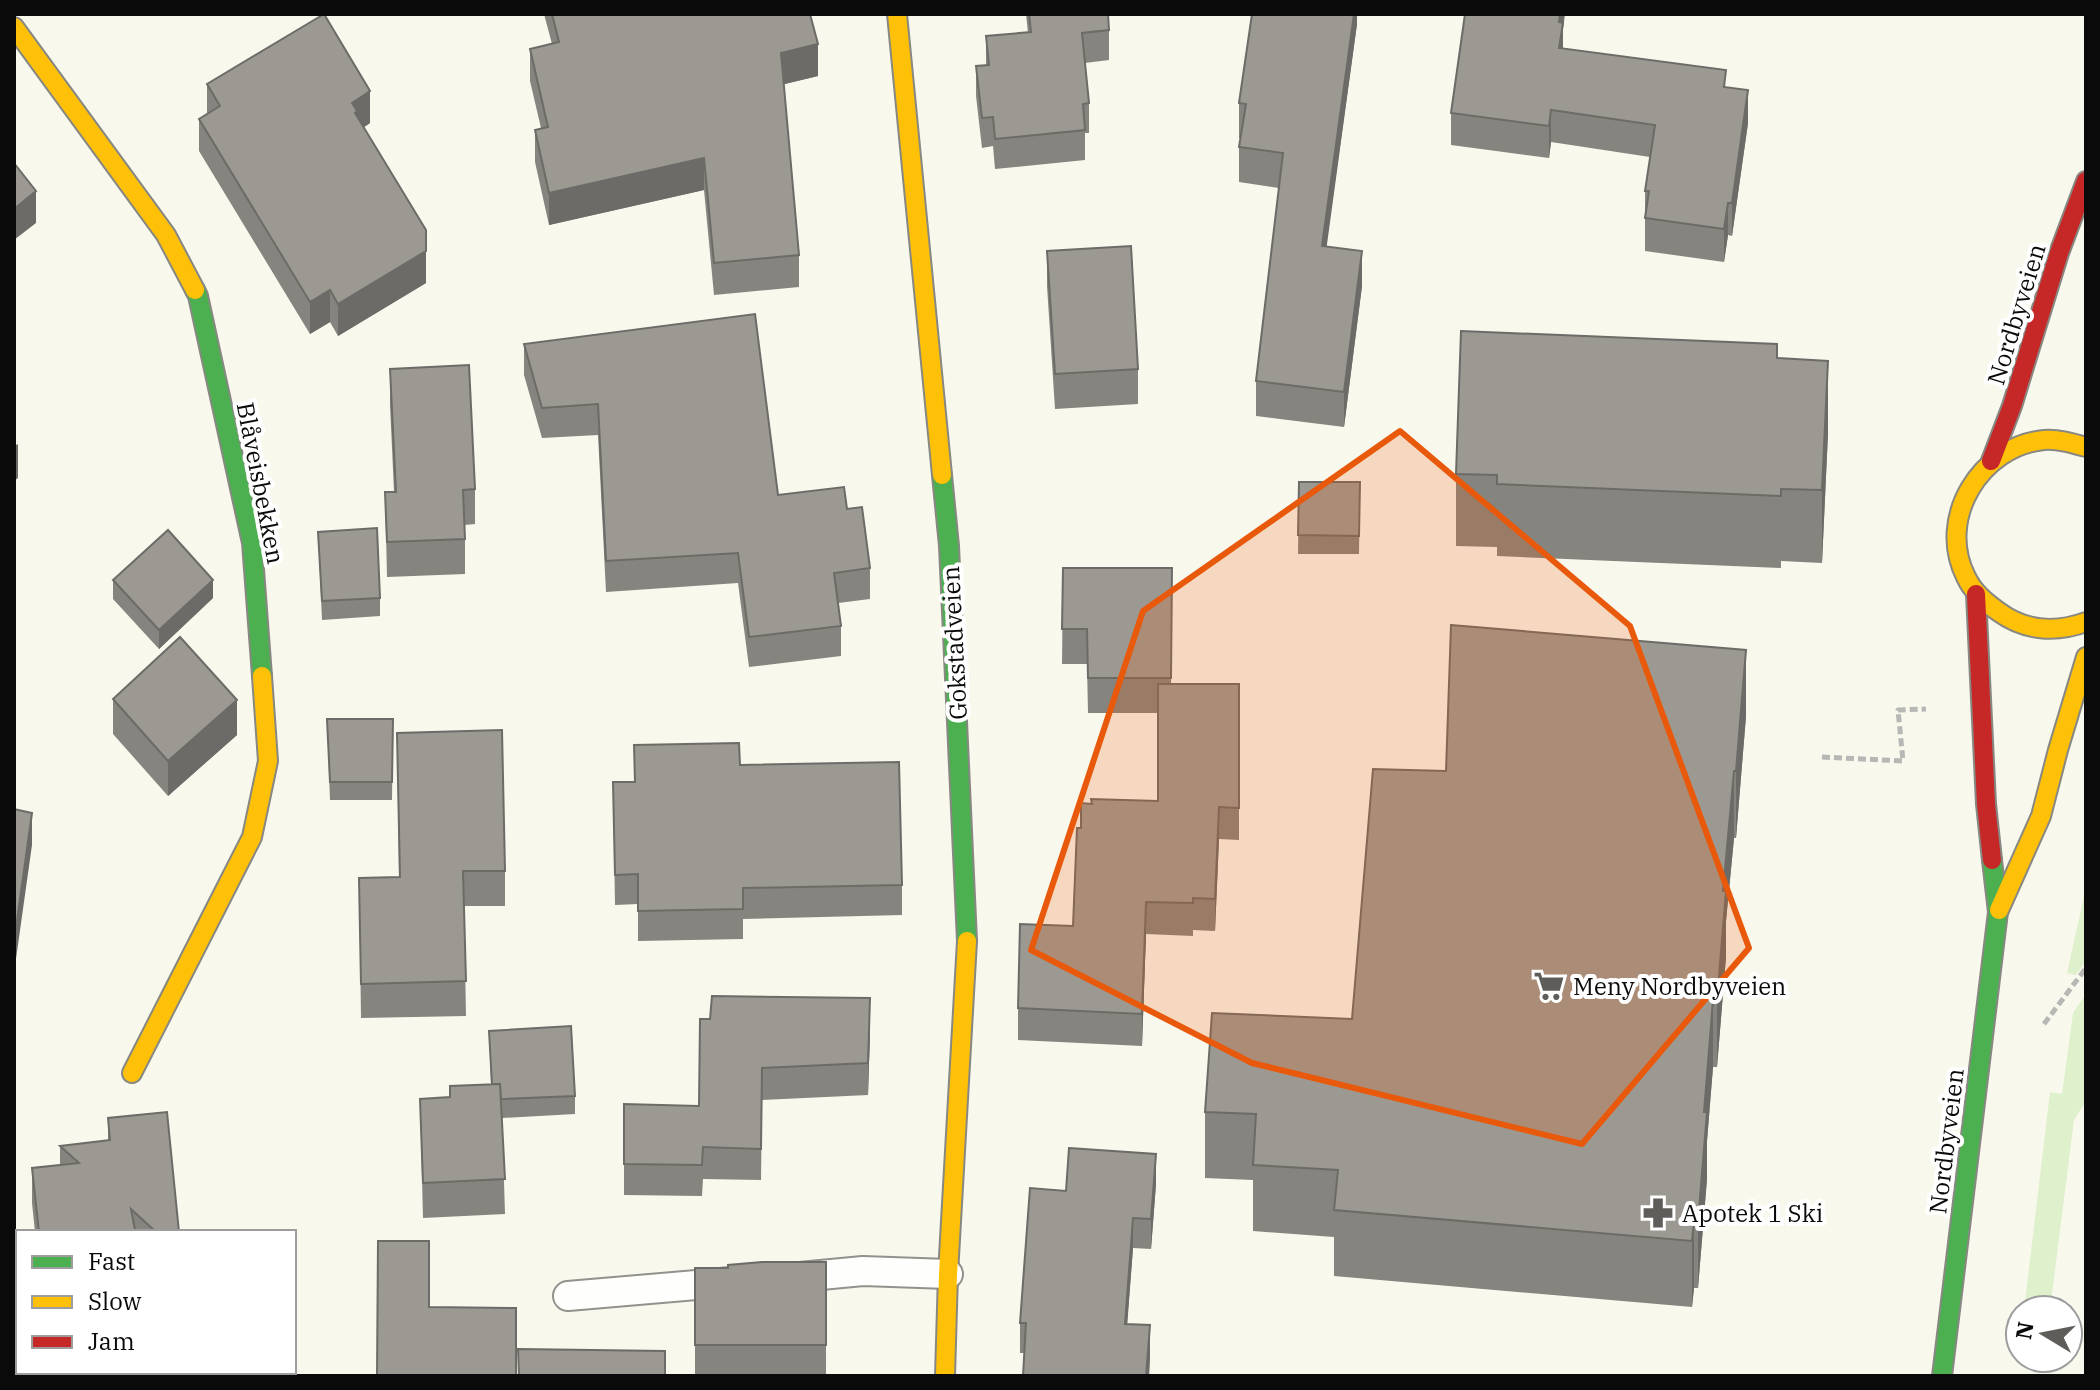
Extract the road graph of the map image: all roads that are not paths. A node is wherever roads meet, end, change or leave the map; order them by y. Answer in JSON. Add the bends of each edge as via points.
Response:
{"nodes":[{"id":1,"x":897,"y":14,"type":"edge"},
{"id":2,"x":14,"y":27,"type":"edge"},
{"id":3,"x":2086,"y":181,"type":"edge"},
{"id":4,"x":2086,"y":447,"type":"edge"},
{"id":5,"x":1991,"y":461,"type":"junction"},
{"id":6,"x":1976,"y":594,"type":"junction"},
{"id":7,"x":2086,"y":622,"type":"edge"},
{"id":8,"x":2086,"y":657,"type":"edge"},
{"id":9,"x":1998,"y":912,"type":"junction"},
{"id":10,"x":132,"y":1073,"type":"dead end"},
{"id":11,"x":948,"y":1274,"type":"junction"},
{"id":12,"x":568,"y":1296,"type":"dead end"},
{"id":13,"x":945,"y":1376,"type":"edge"},
{"id":14,"x":1942,"y":1376,"type":"edge"}],
"edges":[{"from":1,"to":11,"type":"street","name":"Gokstadveien","via":[[949,546],[968,954]]},
{"from":2,"to":10,"type":"street","name":"Blåveisbekken","via":[[166,235],[198,296],[252,543],[268,761],[252,837]]},
{"from":3,"to":5,"type":"street","name":"Nordbyveien"},
{"from":4,"to":5,"type":"street","via":[[2039,440]]},
{"from":5,"to":6,"type":"street","via":[[1971,483],[1958,510],[1955,539],[1961,569]]},
{"from":6,"to":7,"type":"street","via":[[1996,613],[2020,625],[2047,630]]},
{"from":6,"to":9,"type":"street","name":"Nordbyveien","via":[[1986,804]]},
{"from":8,"to":9,"type":"street","name":"Nordbyveien","via":[[2041,816]]},
{"from":9,"to":14,"type":"street","name":"Nordbyveien"},
{"from":11,"to":12,"type":"lane","via":[[863,1271]]},
{"from":11,"to":13,"type":"street","name":"Gokstadveien"}]}
